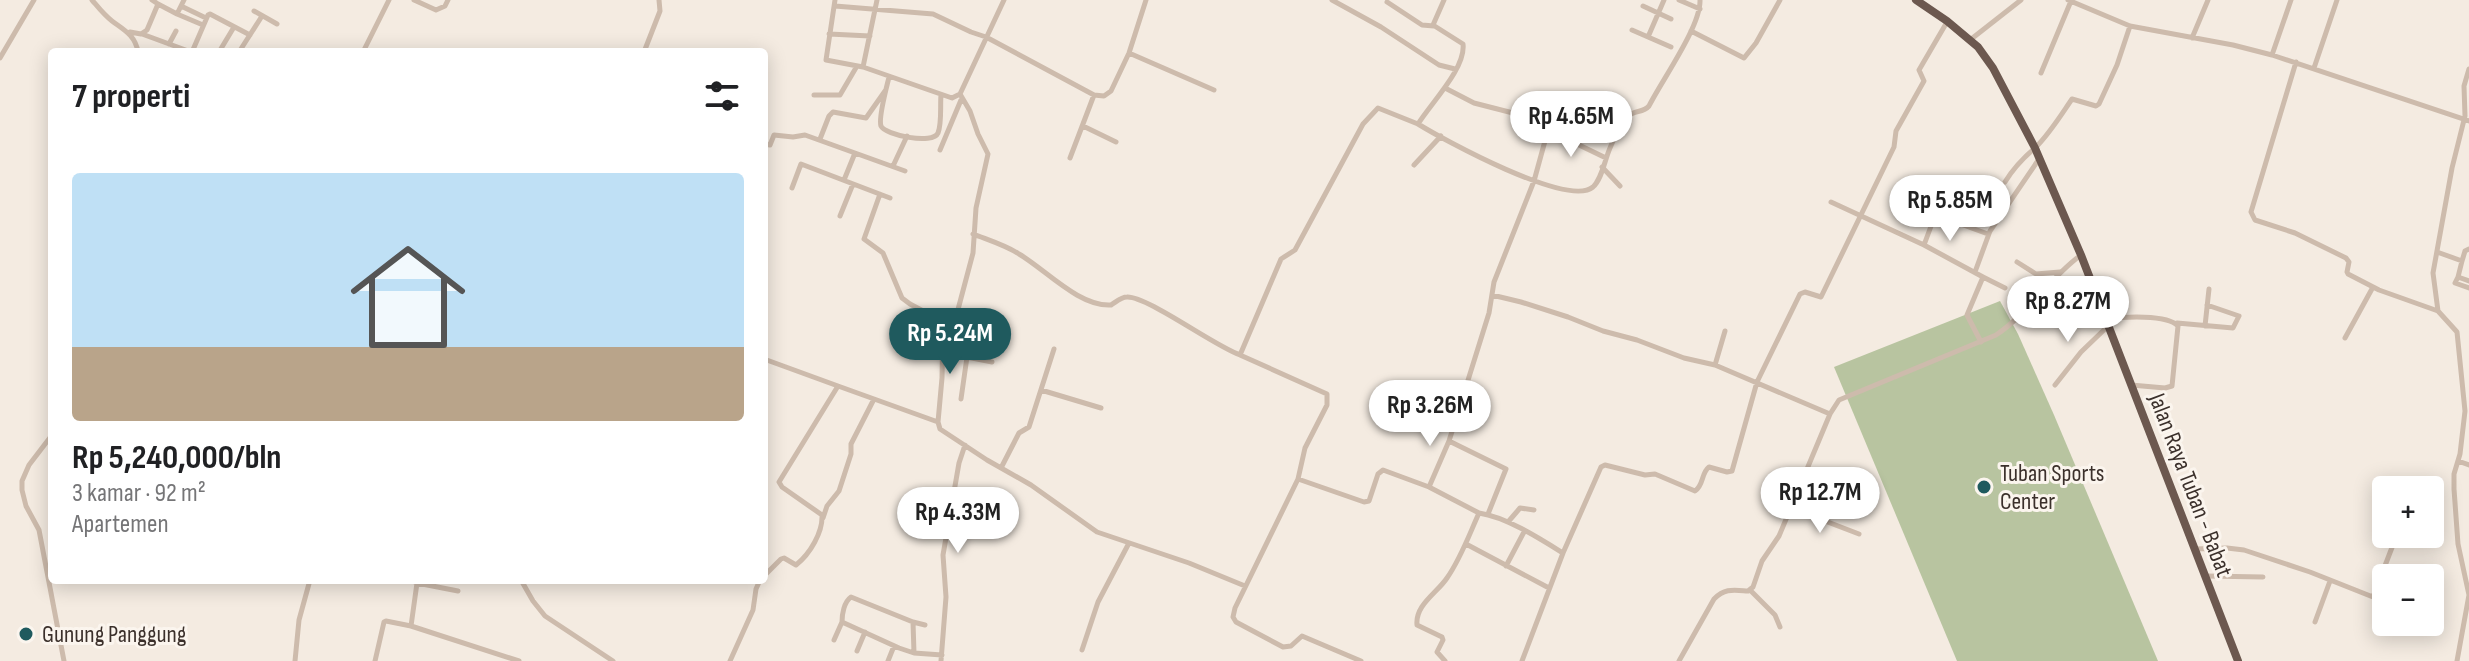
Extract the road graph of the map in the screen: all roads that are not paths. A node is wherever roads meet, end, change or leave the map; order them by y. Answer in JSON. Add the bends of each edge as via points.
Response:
{"nodes":[{"id":1,"x":34,"y":0,"type":"edge"},
{"id":2,"x":92,"y":0,"type":"edge"},
{"id":3,"x":389,"y":0,"type":"edge"},
{"id":4,"x":414,"y":0,"type":"edge"},
{"id":5,"x":448,"y":0,"type":"edge"},
{"id":6,"x":659,"y":0,"type":"edge"},
{"id":7,"x":877,"y":0,"type":"edge"},
{"id":8,"x":1004,"y":0,"type":"edge"},
{"id":9,"x":1146,"y":0,"type":"edge"},
{"id":10,"x":1332,"y":0,"type":"edge"},
{"id":11,"x":1444,"y":0,"type":"edge"},
{"id":12,"x":1664,"y":0,"type":"edge"},
{"id":13,"x":1679,"y":0,"type":"edge"},
{"id":14,"x":1700,"y":0,"type":"edge"},
{"id":15,"x":1780,"y":0,"type":"edge"},
{"id":16,"x":1916,"y":0,"type":"edge"},
{"id":17,"x":2019,"y":0,"type":"edge"},
{"id":18,"x":2070,"y":0,"type":"edge"},
{"id":19,"x":2208,"y":0,"type":"edge"},
{"id":20,"x":2291,"y":0,"type":"edge"},
{"id":21,"x":2337,"y":0,"type":"edge"},
{"id":22,"x":155,"y":2,"type":"edge"},
{"id":23,"x":1387,"y":2,"type":"dead end"},
{"id":24,"x":1688,"y":2,"type":"edge"},
{"id":25,"x":182,"y":3,"type":"edge"},
{"id":26,"x":835,"y":3,"type":"edge"},
{"id":27,"x":1643,"y":6,"type":"dead end"},
{"id":28,"x":876,"y":9,"type":"junction"},
{"id":29,"x":1700,"y":9,"type":"junction"},
{"id":30,"x":254,"y":11,"type":"dead end"},
{"id":31,"x":1658,"y":13,"type":"junction"},
{"id":32,"x":177,"y":14,"type":"junction"},
{"id":33,"x":262,"y":16,"type":"junction"},
{"id":34,"x":206,"y":18,"type":"junction"},
{"id":35,"x":1671,"y":19,"type":"dead end"},
{"id":36,"x":1947,"y":21,"type":"junction"},
{"id":37,"x":277,"y":24,"type":"dead end"},
{"id":38,"x":203,"y":25,"type":"junction"},
{"id":39,"x":1434,"y":26,"type":"junction"},
{"id":40,"x":2130,"y":26,"type":"junction"},
{"id":41,"x":234,"y":27,"type":"junction"},
{"id":42,"x":1632,"y":30,"type":"dead end"},
{"id":43,"x":176,"y":31,"type":"dead end"},
{"id":44,"x":1691,"y":31,"type":"junction"},
{"id":45,"x":129,"y":32,"type":"junction"},
{"id":46,"x":141,"y":34,"type":"junction"},
{"id":47,"x":829,"y":34,"type":"junction"},
{"id":48,"x":250,"y":35,"type":"junction"},
{"id":49,"x":870,"y":36,"type":"junction"},
{"id":50,"x":986,"y":37,"type":"junction"},
{"id":51,"x":1648,"y":37,"type":"junction"},
{"id":52,"x":2192,"y":38,"type":"junction"},
{"id":53,"x":1970,"y":40,"type":"junction"},
{"id":54,"x":169,"y":44,"type":"junction"},
{"id":55,"x":1671,"y":47,"type":"dead end"},
{"id":56,"x":137,"y":48,"type":"edge"},
{"id":57,"x":180,"y":48,"type":"edge"},
{"id":58,"x":193,"y":48,"type":"edge"},
{"id":59,"x":221,"y":48,"type":"edge"},
{"id":60,"x":242,"y":48,"type":"edge"},
{"id":61,"x":365,"y":48,"type":"edge"},
{"id":62,"x":646,"y":48,"type":"edge"},
{"id":63,"x":1129,"y":53,"type":"junction"},
{"id":64,"x":2272,"y":55,"type":"junction"},
{"id":65,"x":0,"y":58,"type":"edge"},
{"id":66,"x":2296,"y":62,"type":"junction"},
{"id":67,"x":860,"y":66,"type":"junction"},
{"id":68,"x":2314,"y":68,"type":"junction"},
{"id":69,"x":1455,"y":69,"type":"junction"},
{"id":70,"x":2469,"y":69,"type":"edge"},
{"id":71,"x":2041,"y":73,"type":"dead end"},
{"id":72,"x":889,"y":77,"type":"junction"},
{"id":73,"x":1445,"y":88,"type":"junction"},
{"id":74,"x":886,"y":90,"type":"junction"},
{"id":75,"x":1214,"y":90,"type":"dead end"},
{"id":76,"x":814,"y":95,"type":"dead end"},
{"id":77,"x":941,"y":95,"type":"junction"},
{"id":78,"x":1094,"y":95,"type":"junction"},
{"id":79,"x":961,"y":96,"type":"junction"},
{"id":80,"x":2466,"y":120,"type":"edge"},
{"id":81,"x":1418,"y":124,"type":"junction"},
{"id":82,"x":1083,"y":126,"type":"junction"},
{"id":83,"x":1548,"y":130,"type":"junction"},
{"id":84,"x":907,"y":136,"type":"junction"},
{"id":85,"x":1441,"y":136,"type":"junction"},
{"id":86,"x":820,"y":139,"type":"junction"},
{"id":87,"x":1116,"y":142,"type":"dead end"},
{"id":88,"x":768,"y":145,"type":"edge"},
{"id":89,"x":2035,"y":148,"type":"junction"},
{"id":90,"x":940,"y":150,"type":"dead end"},
{"id":91,"x":855,"y":153,"type":"junction"},
{"id":92,"x":1070,"y":158,"type":"dead end"},
{"id":93,"x":1606,"y":158,"type":"junction"},
{"id":94,"x":2039,"y":159,"type":"junction"},
{"id":95,"x":1414,"y":165,"type":"dead end"},
{"id":96,"x":893,"y":166,"type":"junction"},
{"id":97,"x":1602,"y":167,"type":"junction"},
{"id":98,"x":905,"y":171,"type":"dead end"},
{"id":99,"x":844,"y":180,"type":"junction"},
{"id":100,"x":1534,"y":181,"type":"junction"},
{"id":101,"x":2005,"y":182,"type":"dead end"},
{"id":102,"x":853,"y":184,"type":"junction"},
{"id":103,"x":1620,"y":186,"type":"dead end"},
{"id":104,"x":1946,"y":186,"type":"dead end"},
{"id":105,"x":792,"y":188,"type":"dead end"},
{"id":106,"x":880,"y":194,"type":"junction"},
{"id":107,"x":890,"y":198,"type":"dead end"},
{"id":108,"x":1831,"y":202,"type":"dead end"},
{"id":109,"x":1862,"y":215,"type":"junction"},
{"id":110,"x":1936,"y":215,"type":"junction"},
{"id":111,"x":840,"y":216,"type":"dead end"},
{"id":112,"x":973,"y":234,"type":"junction"},
{"id":113,"x":1988,"y":234,"type":"junction"},
{"id":114,"x":1924,"y":245,"type":"junction"},
{"id":115,"x":2469,"y":249,"type":"edge"},
{"id":116,"x":2437,"y":252,"type":"junction"},
{"id":117,"x":2081,"y":255,"type":"junction"},
{"id":118,"x":2462,"y":261,"type":"junction"},
{"id":119,"x":2017,"y":262,"type":"dead end"},
{"id":120,"x":2061,"y":271,"type":"junction"},
{"id":121,"x":1975,"y":272,"type":"junction"},
{"id":122,"x":1983,"y":277,"type":"junction"},
{"id":123,"x":2458,"y":277,"type":"junction"},
{"id":124,"x":2469,"y":281,"type":"edge"},
{"id":125,"x":2373,"y":287,"type":"junction"},
{"id":126,"x":2005,"y":288,"type":"dead end"},
{"id":127,"x":2469,"y":288,"type":"edge"},
{"id":128,"x":2209,"y":289,"type":"dead end"},
{"id":129,"x":1492,"y":295,"type":"junction"},
{"id":130,"x":2207,"y":305,"type":"junction"},
{"id":131,"x":2438,"y":311,"type":"junction"},
{"id":132,"x":944,"y":322,"type":"junction"},
{"id":133,"x":2105,"y":323,"type":"junction"},
{"id":134,"x":2177,"y":323,"type":"junction"},
{"id":135,"x":2205,"y":326,"type":"junction"},
{"id":136,"x":1725,"y":331,"type":"dead end"},
{"id":137,"x":2345,"y":338,"type":"dead end"},
{"id":138,"x":1981,"y":342,"type":"junction"},
{"id":139,"x":1054,"y":349,"type":"dead end"},
{"id":140,"x":943,"y":350,"type":"junction"},
{"id":141,"x":1240,"y":355,"type":"junction"},
{"id":142,"x":967,"y":357,"type":"junction"},
{"id":143,"x":768,"y":360,"type":"edge"},
{"id":144,"x":992,"y":362,"type":"dead end"},
{"id":145,"x":1715,"y":365,"type":"junction"},
{"id":146,"x":1757,"y":382,"type":"junction"},
{"id":147,"x":2055,"y":385,"type":"dead end"},
{"id":148,"x":2130,"y":385,"type":"junction"},
{"id":149,"x":838,"y":386,"type":"junction"},
{"id":150,"x":1041,"y":390,"type":"junction"},
{"id":151,"x":874,"y":399,"type":"junction"},
{"id":152,"x":961,"y":399,"type":"dead end"},
{"id":153,"x":1101,"y":408,"type":"dead end"},
{"id":154,"x":1830,"y":414,"type":"junction"},
{"id":155,"x":938,"y":422,"type":"junction"},
{"id":156,"x":48,"y":440,"type":"edge"},
{"id":157,"x":1449,"y":441,"type":"junction"},
{"id":158,"x":965,"y":445,"type":"junction"},
{"id":159,"x":2458,"y":461,"type":"junction"},
{"id":160,"x":2469,"y":465,"type":"edge"},
{"id":161,"x":1001,"y":468,"type":"junction"},
{"id":162,"x":1298,"y":479,"type":"junction"},
{"id":163,"x":1429,"y":487,"type":"junction"},
{"id":164,"x":1791,"y":508,"type":"junction"},
{"id":165,"x":1534,"y":510,"type":"dead end"},
{"id":166,"x":1479,"y":513,"type":"junction"},
{"id":167,"x":1488,"y":514,"type":"junction"},
{"id":168,"x":823,"y":518,"type":"junction"},
{"id":169,"x":1508,"y":522,"type":"junction"},
{"id":170,"x":1524,"y":532,"type":"junction"},
{"id":171,"x":1859,"y":534,"type":"dead end"},
{"id":172,"x":1129,"y":543,"type":"junction"},
{"id":173,"x":1466,"y":544,"type":"junction"},
{"id":174,"x":2392,"y":548,"type":"edge"},
{"id":175,"x":2195,"y":549,"type":"junction"},
{"id":176,"x":1563,"y":553,"type":"junction"},
{"id":177,"x":1506,"y":566,"type":"junction"},
{"id":178,"x":768,"y":572,"type":"edge"},
{"id":179,"x":2205,"y":576,"type":"junction"},
{"id":180,"x":48,"y":577,"type":"edge"},
{"id":181,"x":2263,"y":577,"type":"dead end"},
{"id":182,"x":2330,"y":581,"type":"junction"},
{"id":183,"x":49,"y":584,"type":"edge"},
{"id":184,"x":309,"y":584,"type":"edge"},
{"id":185,"x":417,"y":584,"type":"edge"},
{"id":186,"x":422,"y":584,"type":"edge"},
{"id":187,"x":523,"y":584,"type":"edge"},
{"id":188,"x":759,"y":584,"type":"edge"},
{"id":189,"x":1245,"y":586,"type":"junction"},
{"id":190,"x":1549,"y":588,"type":"junction"},
{"id":191,"x":1750,"y":590,"type":"junction"},
{"id":192,"x":458,"y":591,"type":"dead end"},
{"id":193,"x":842,"y":622,"type":"junction"},
{"id":194,"x":913,"y":622,"type":"junction"},
{"id":195,"x":2315,"y":622,"type":"dead end"},
{"id":196,"x":925,"y":625,"type":"dead end"},
{"id":197,"x":411,"y":626,"type":"junction"},
{"id":198,"x":1780,"y":627,"type":"dead end"},
{"id":199,"x":865,"y":632,"type":"junction"},
{"id":200,"x":834,"y":640,"type":"dead end"},
{"id":201,"x":894,"y":646,"type":"junction"},
{"id":202,"x":1082,"y":650,"type":"dead end"},
{"id":203,"x":857,"y":651,"type":"dead end"},
{"id":204,"x":599,"y":652,"type":"junction"},
{"id":205,"x":917,"y":653,"type":"junction"},
{"id":206,"x":942,"y":658,"type":"edge"},
{"id":207,"x":64,"y":661,"type":"edge"},
{"id":208,"x":295,"y":661,"type":"edge"},
{"id":209,"x":375,"y":661,"type":"edge"},
{"id":210,"x":519,"y":661,"type":"edge"},
{"id":211,"x":596,"y":661,"type":"edge"},
{"id":212,"x":613,"y":661,"type":"edge"},
{"id":213,"x":730,"y":661,"type":"edge"},
{"id":214,"x":888,"y":661,"type":"edge"},
{"id":215,"x":915,"y":661,"type":"edge"},
{"id":216,"x":1361,"y":661,"type":"edge"},
{"id":217,"x":1445,"y":661,"type":"edge"},
{"id":218,"x":1522,"y":661,"type":"edge"},
{"id":219,"x":1679,"y":661,"type":"edge"},
{"id":220,"x":2238,"y":661,"type":"edge"},
{"id":221,"x":2457,"y":661,"type":"edge"}],
"edges":[{"from":1,"to":65,"type":"street"},
{"from":2,"to":45,"type":"street"},
{"from":3,"to":61,"type":"street"},
{"from":4,"to":5,"type":"street","via":[[436,10]]},
{"from":6,"to":62,"type":"street"},
{"from":7,"to":28,"type":"street"},
{"from":8,"to":50,"type":"street"},
{"from":9,"to":63,"type":"street"},
{"from":10,"to":69,"type":"street","via":[[1439,65]]},
{"from":11,"to":39,"type":"street"},
{"from":12,"to":31,"type":"street"},
{"from":13,"to":24,"type":"street"},
{"from":14,"to":29,"type":"street"},
{"from":15,"to":44,"type":"street","via":[[1744,58]]},
{"from":16,"to":36,"type":"highway","name":"Jalan Raya Tuban - Babat"},
{"from":17,"to":53,"type":"street"},
{"from":18,"to":40,"type":"street"},
{"from":18,"to":71,"type":"street"},
{"from":19,"to":52,"type":"street"},
{"from":20,"to":64,"type":"street"},
{"from":21,"to":68,"type":"street"},
{"from":22,"to":32,"type":"street"},
{"from":22,"to":46,"type":"street"},
{"from":23,"to":39,"type":"street","via":[[1422,25]]},
{"from":24,"to":29,"type":"street"},
{"from":25,"to":32,"type":"street"},
{"from":25,"to":34,"type":"street"},
{"from":26,"to":28,"type":"street"},
{"from":26,"to":47,"type":"street"},
{"from":27,"to":31,"type":"street"},
{"from":28,"to":49,"type":"street"},
{"from":28,"to":50,"type":"street","via":[[933,14]]},
{"from":29,"to":44,"type":"street"},
{"from":30,"to":33,"type":"street"},
{"from":31,"to":35,"type":"street"},
{"from":31,"to":51,"type":"street"},
{"from":32,"to":38,"type":"street"},
{"from":33,"to":37,"type":"street"},
{"from":33,"to":48,"type":"street"},
{"from":34,"to":38,"type":"street"},
{"from":34,"to":41,"type":"street","via":[[214,14]]},
{"from":36,"to":53,"type":"highway","name":"Jalan Raya Tuban - Babat"},
{"from":36,"to":109,"type":"street","via":[[1919,70],[1924,81],[1896,131],[1894,147]]},
{"from":38,"to":58,"type":"street"},
{"from":39,"to":69,"type":"street","via":[[1464,45]]},
{"from":40,"to":52,"type":"street"},
{"from":40,"to":89,"type":"street","via":[[2099,104],[2073,98]]},
{"from":41,"to":48,"type":"street"},
{"from":41,"to":59,"type":"street"},
{"from":42,"to":51,"type":"street"},
{"from":43,"to":54,"type":"street"},
{"from":44,"to":93,"type":"street","via":[[1649,106],[1628,115]]},
{"from":45,"to":46,"type":"street"},
{"from":45,"to":56,"type":"street"},
{"from":46,"to":54,"type":"street"},
{"from":47,"to":49,"type":"street"},
{"from":47,"to":67,"type":"street","via":[[826,60]]},
{"from":48,"to":60,"type":"street"},
{"from":49,"to":67,"type":"street"},
{"from":50,"to":78,"type":"street"},
{"from":50,"to":79,"type":"street"},
{"from":51,"to":55,"type":"street"},
{"from":52,"to":64,"type":"street"},
{"from":53,"to":89,"type":"highway","name":"Jalan Raya Tuban - Babat","via":[[1993,68]]},
{"from":54,"to":57,"type":"street"},
{"from":63,"to":75,"type":"street"},
{"from":63,"to":78,"type":"street","via":[[1111,91]]},
{"from":64,"to":66,"type":"street"},
{"from":66,"to":68,"type":"street"},
{"from":66,"to":125,"type":"street","via":[[2251,212],[2255,220],[2346,258],[2347,273]]},
{"from":67,"to":72,"type":"street"},
{"from":67,"to":76,"type":"street","via":[[840,95]]},
{"from":68,"to":80,"type":"street"},
{"from":69,"to":73,"type":"street"},
{"from":70,"to":80,"type":"street"},
{"from":72,"to":74,"type":"street"},
{"from":72,"to":77,"type":"street"},
{"from":73,"to":81,"type":"street"},
{"from":73,"to":83,"type":"street"},
{"from":74,"to":84,"type":"street","via":[[881,126]]},
{"from":74,"to":86,"type":"street","via":[[866,118],[833,112]]},
{"from":77,"to":79,"type":"street"},
{"from":77,"to":84,"type":"street","via":[[936,136]]},
{"from":78,"to":82,"type":"street"},
{"from":79,"to":90,"type":"street"},
{"from":79,"to":112,"type":"street","via":[[988,154]]},
{"from":80,"to":116,"type":"street"},
{"from":81,"to":85,"type":"street"},
{"from":81,"to":141,"type":"street","via":[[1378,108],[1363,124],[1295,250],[1281,259]]},
{"from":82,"to":87,"type":"street"},
{"from":82,"to":92,"type":"street"},
{"from":83,"to":93,"type":"street"},
{"from":83,"to":100,"type":"street"},
{"from":84,"to":96,"type":"street"},
{"from":85,"to":95,"type":"street"},
{"from":85,"to":100,"type":"street"},
{"from":86,"to":88,"type":"street","via":[[774,135]]},
{"from":86,"to":91,"type":"street"},
{"from":89,"to":94,"type":"highway","name":"Jalan Raya Tuban - Babat"},
{"from":89,"to":101,"type":"street"},
{"from":91,"to":96,"type":"street"},
{"from":91,"to":99,"type":"street"},
{"from":93,"to":97,"type":"street"},
{"from":94,"to":113,"type":"street"},
{"from":94,"to":117,"type":"highway","name":"Jalan Raya Tuban - Babat"},
{"from":96,"to":98,"type":"street"},
{"from":97,"to":100,"type":"street","via":[[1593,187],[1582,192]]},
{"from":97,"to":103,"type":"street"},
{"from":99,"to":102,"type":"street"},
{"from":99,"to":105,"type":"street","via":[[801,164]]},
{"from":100,"to":129,"type":"street"},
{"from":102,"to":106,"type":"street"},
{"from":102,"to":111,"type":"street"},
{"from":104,"to":110,"type":"street"},
{"from":106,"to":107,"type":"street"},
{"from":106,"to":132,"type":"street","via":[[864,239],[883,253],[902,298]]},
{"from":108,"to":109,"type":"street"},
{"from":109,"to":114,"type":"street"},
{"from":109,"to":146,"type":"street","via":[[1821,297],[1800,294]]},
{"from":110,"to":113,"type":"street"},
{"from":110,"to":114,"type":"street"},
{"from":112,"to":132,"type":"street","via":[[957,315]]},
{"from":112,"to":141,"type":"street","via":[[1018,254],[1091,301],[1111,305],[1134,298]]},
{"from":113,"to":121,"type":"street"},
{"from":114,"to":121,"type":"street"},
{"from":115,"to":118,"type":"street"},
{"from":116,"to":118,"type":"street"},
{"from":116,"to":131,"type":"street","via":[[2433,273]]},
{"from":117,"to":120,"type":"street"},
{"from":117,"to":133,"type":"highway","name":"Jalan Raya Tuban - Babat"},
{"from":118,"to":123,"type":"street"},
{"from":119,"to":120,"type":"street","via":[[2036,274]]},
{"from":120,"to":138,"type":"street","via":[[2007,327]]},
{"from":121,"to":122,"type":"street"},
{"from":122,"to":126,"type":"street"},
{"from":122,"to":138,"type":"street","via":[[1967,315]]},
{"from":123,"to":124,"type":"street"},
{"from":123,"to":127,"type":"street","via":[[2455,283]]},
{"from":125,"to":131,"type":"street"},
{"from":125,"to":137,"type":"street"},
{"from":128,"to":130,"type":"street"},
{"from":129,"to":145,"type":"street"},
{"from":129,"to":157,"type":"street"},
{"from":130,"to":135,"type":"street"},
{"from":130,"to":135,"type":"street","via":[[2239,316],[2231,329]]},
{"from":131,"to":159,"type":"street","via":[[2457,332],[2465,411]]},
{"from":132,"to":140,"type":"street"},
{"from":133,"to":134,"type":"street","via":[[2127,316]]},
{"from":133,"to":147,"type":"street"},
{"from":133,"to":148,"type":"highway","name":"Jalan Raya Tuban - Babat"},
{"from":134,"to":135,"type":"street"},
{"from":134,"to":148,"type":"street","via":[[2172,386]]},
{"from":136,"to":145,"type":"street"},
{"from":138,"to":154,"type":"street","via":[[1846,397]]},
{"from":139,"to":150,"type":"street"},
{"from":140,"to":142,"type":"street"},
{"from":140,"to":155,"type":"street"},
{"from":141,"to":162,"type":"street","via":[[1327,394]]},
{"from":142,"to":144,"type":"street"},
{"from":142,"to":152,"type":"street"},
{"from":143,"to":149,"type":"street"},
{"from":145,"to":146,"type":"street"},
{"from":146,"to":154,"type":"street"},
{"from":146,"to":176,"type":"street","via":[[1732,471],[1709,467],[1695,491],[1655,474],[1605,465]]},
{"from":148,"to":175,"type":"highway","name":"Jalan Raya Tuban - Babat"},
{"from":149,"to":151,"type":"street"},
{"from":149,"to":168,"type":"street","via":[[779,482]]},
{"from":150,"to":153,"type":"street"},
{"from":150,"to":161,"type":"street","via":[[1029,427],[1019,433]]},
{"from":151,"to":155,"type":"street"},
{"from":151,"to":168,"type":"street","via":[[851,444],[839,491]]},
{"from":154,"to":164,"type":"street"},
{"from":155,"to":158,"type":"street","via":[[941,431]]},
{"from":156,"to":180,"type":"street","via":[[29,465],[22,490],[39,530]]},
{"from":157,"to":163,"type":"street"},
{"from":157,"to":167,"type":"street","via":[[1506,469]]},
{"from":158,"to":161,"type":"street"},
{"from":158,"to":206,"type":"street","via":[[943,555]]},
{"from":159,"to":160,"type":"street"},
{"from":159,"to":221,"type":"street","via":[[2457,528],[2469,595]]},
{"from":161,"to":172,"type":"street","via":[[1097,532]]},
{"from":162,"to":163,"type":"street","via":[[1364,502],[1381,471]]},
{"from":162,"to":189,"type":"street"},
{"from":163,"to":166,"type":"street"},
{"from":164,"to":171,"type":"street"},
{"from":164,"to":191,"type":"street"},
{"from":165,"to":169,"type":"street","via":[[1520,508]]},
{"from":166,"to":167,"type":"street"},
{"from":166,"to":173,"type":"street"},
{"from":167,"to":169,"type":"street"},
{"from":168,"to":178,"type":"street","via":[[801,562],[796,565],[784,558]]},
{"from":169,"to":170,"type":"street"},
{"from":170,"to":176,"type":"street"},
{"from":170,"to":177,"type":"street"},
{"from":172,"to":189,"type":"street"},
{"from":172,"to":202,"type":"street","via":[[1098,602]]},
{"from":173,"to":177,"type":"street"},
{"from":173,"to":217,"type":"street","via":[[1416,622],[1442,637],[1437,652]]},
{"from":174,"to":182,"type":"street","via":[[2373,597]]},
{"from":175,"to":179,"type":"highway","name":"Jalan Raya Tuban - Babat"},
{"from":175,"to":182,"type":"street","via":[[2244,550]]},
{"from":176,"to":190,"type":"street"},
{"from":177,"to":190,"type":"street"},
{"from":179,"to":181,"type":"street"},
{"from":179,"to":220,"type":"highway","name":"Jalan Raya Tuban - Babat"},
{"from":182,"to":195,"type":"street"},
{"from":183,"to":207,"type":"street"},
{"from":184,"to":208,"type":"street"},
{"from":185,"to":197,"type":"street"},
{"from":186,"to":192,"type":"street"},
{"from":187,"to":204,"type":"street","via":[[545,616]]},
{"from":188,"to":213,"type":"street"},
{"from":189,"to":216,"type":"street","via":[[1233,615],[1236,622],[1280,646],[1291,646],[1304,636]]},
{"from":190,"to":218,"type":"street"},
{"from":191,"to":198,"type":"street"},
{"from":191,"to":219,"type":"street","via":[[1722,591]]},
{"from":193,"to":194,"type":"street","via":[[851,597]]},
{"from":193,"to":199,"type":"street"},
{"from":193,"to":200,"type":"street"},
{"from":194,"to":196,"type":"street"},
{"from":194,"to":205,"type":"street"},
{"from":197,"to":209,"type":"street","via":[[384,622]]},
{"from":197,"to":210,"type":"street"},
{"from":199,"to":201,"type":"street"},
{"from":199,"to":203,"type":"street"},
{"from":201,"to":205,"type":"street"},
{"from":201,"to":214,"type":"street"},
{"from":204,"to":211,"type":"street"},
{"from":204,"to":212,"type":"street"},
{"from":205,"to":206,"type":"street"},
{"from":205,"to":215,"type":"street"}]}
